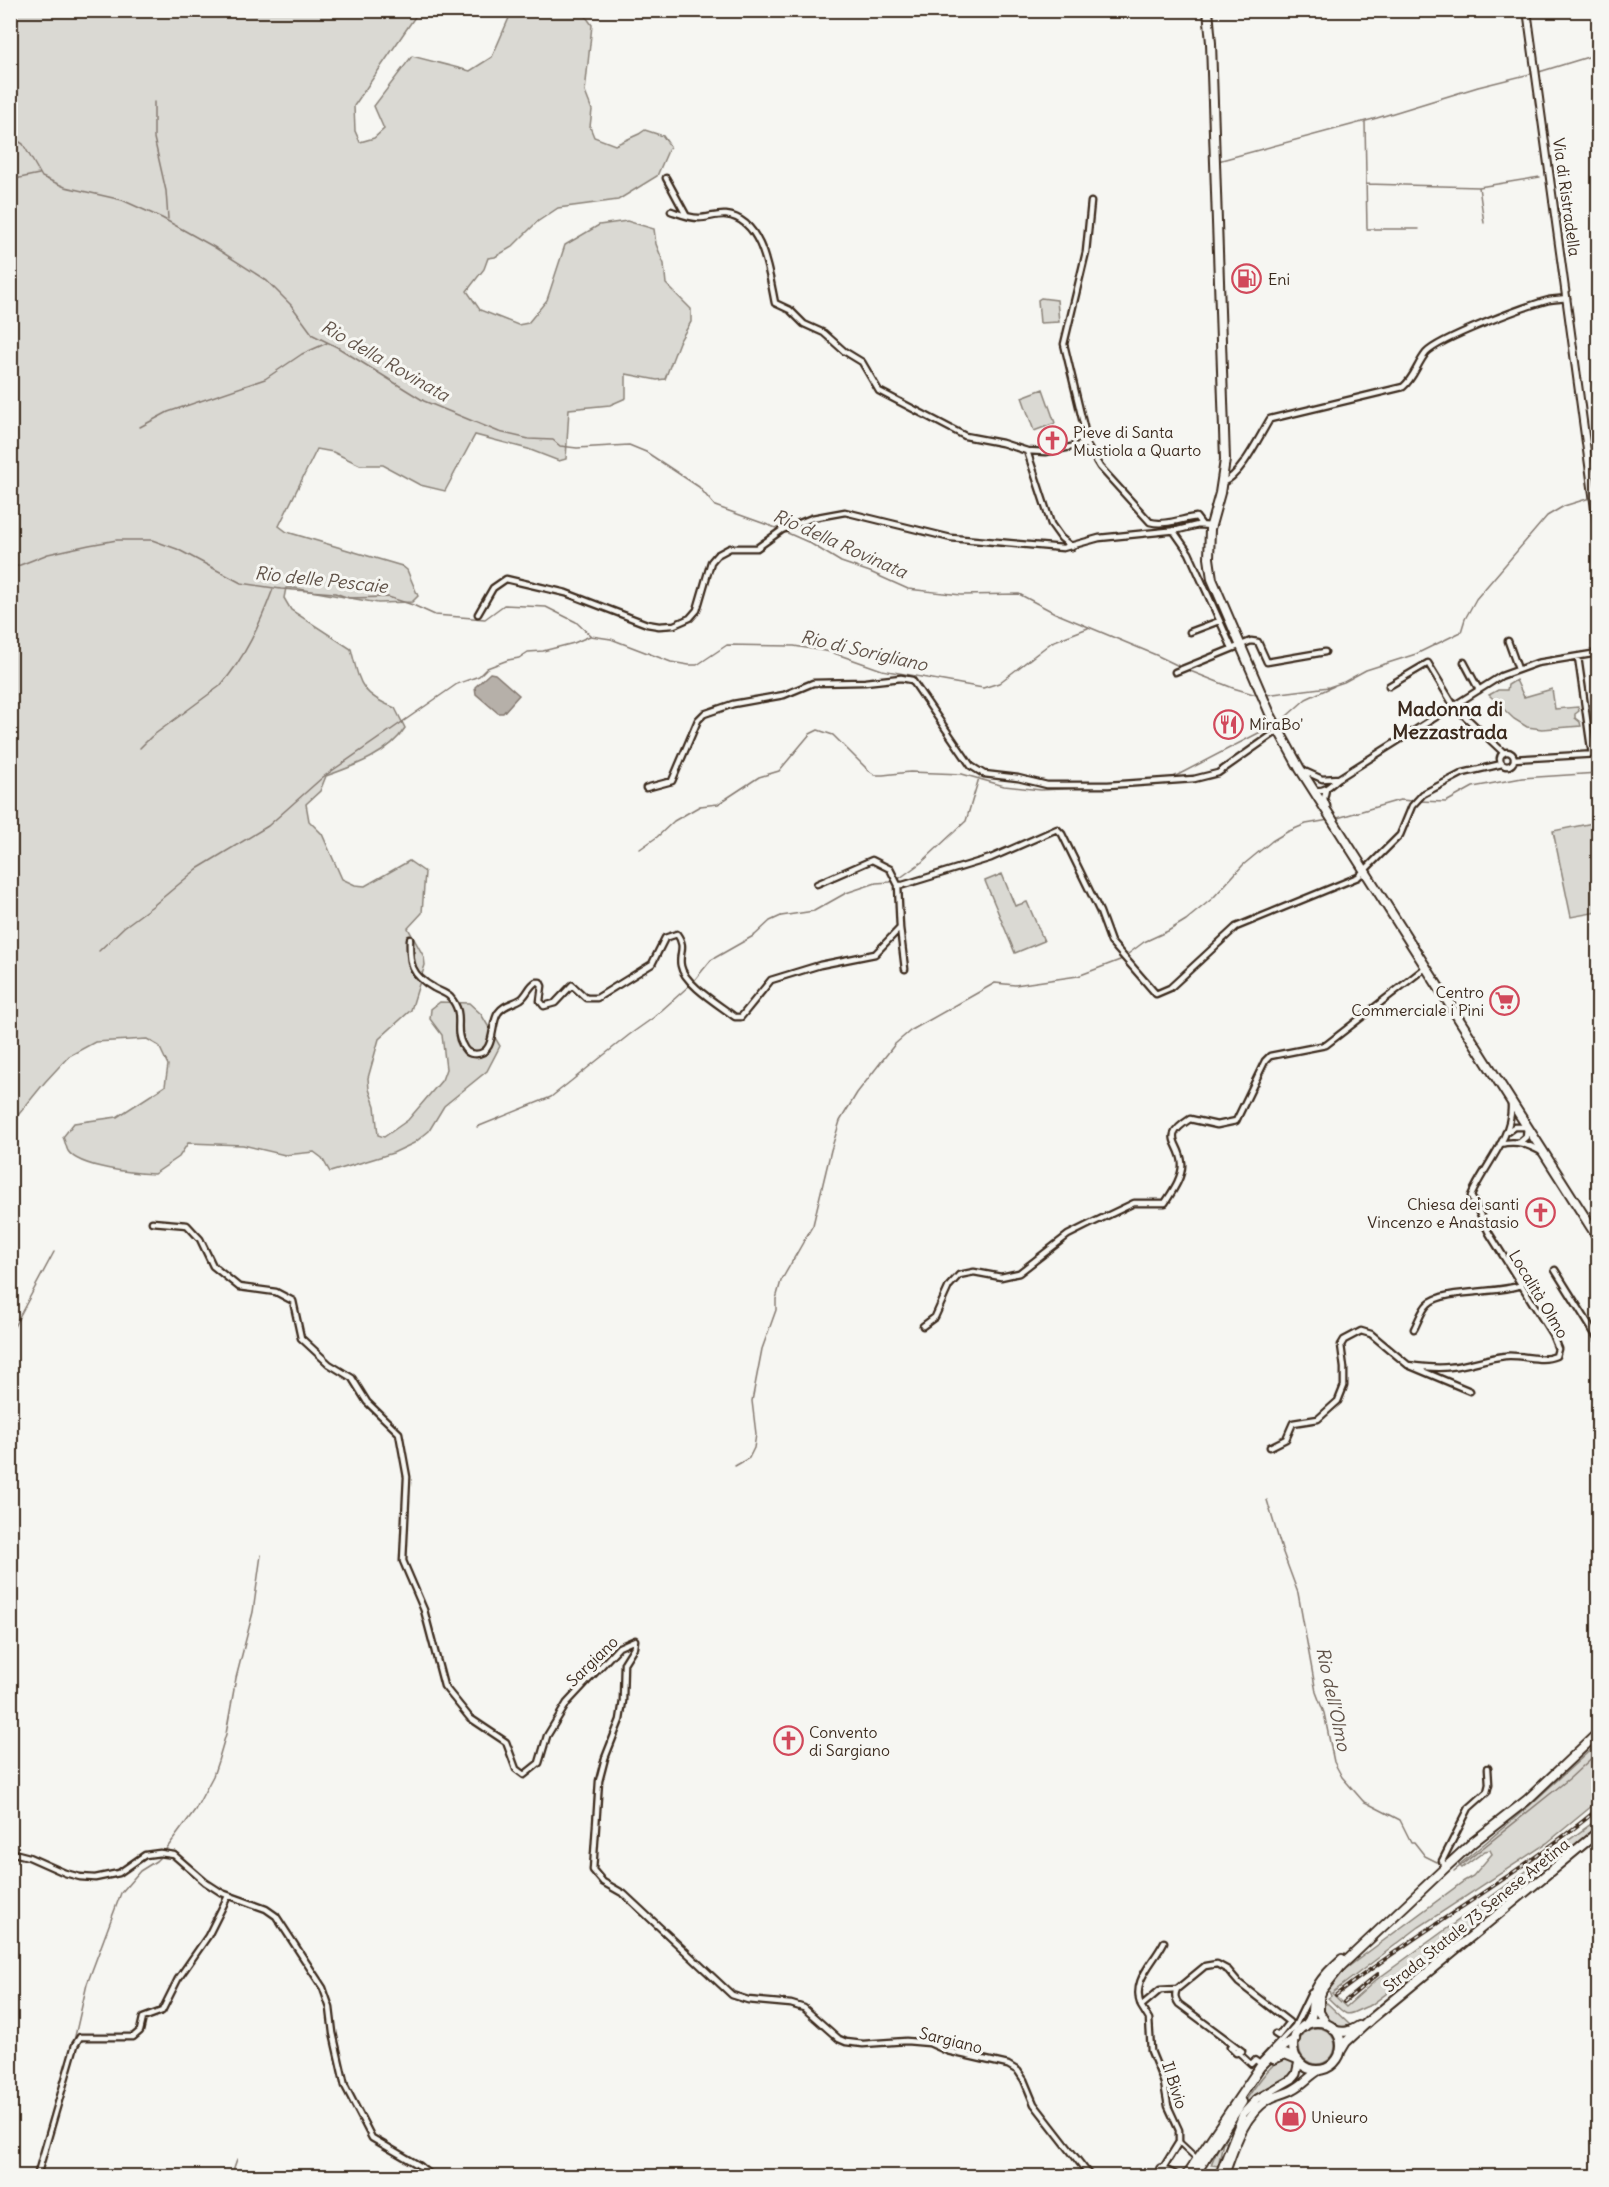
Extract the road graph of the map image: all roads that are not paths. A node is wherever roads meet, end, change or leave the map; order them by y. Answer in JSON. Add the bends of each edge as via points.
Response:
{"nodes":[{"id":1,"x":1208,"y":10,"type":"edge"},
{"id":2,"x":1527,"y":10,"type":"edge"},
{"id":3,"x":666,"y":178,"type":"dead end"},
{"id":4,"x":1091,"y":202,"type":"dead end"},
{"id":5,"x":671,"y":211,"type":"dead end"},
{"id":6,"x":686,"y":215,"type":"junction"},
{"id":7,"x":1567,"y":298,"type":"junction"},
{"id":8,"x":1086,"y":444,"type":"junction"},
{"id":9,"x":1027,"y":451,"type":"junction"},
{"id":10,"x":1222,"y":483,"type":"junction"},
{"id":11,"x":1207,"y":526,"type":"junction"},
{"id":12,"x":1173,"y":530,"type":"junction"},
{"id":13,"x":1599,"y":531,"type":"edge"},
{"id":14,"x":1073,"y":547,"type":"junction"},
{"id":15,"x":478,"y":614,"type":"dead end"},
{"id":16,"x":1219,"y":621,"type":"junction"},
{"id":17,"x":1190,"y":632,"type":"dead end"},
{"id":18,"x":1508,"y":641,"type":"dead end"},
{"id":19,"x":1235,"y":647,"type":"junction"},
{"id":20,"x":1325,"y":652,"type":"dead end"},
{"id":21,"x":1599,"y":653,"type":"edge"},
{"id":22,"x":1578,"y":657,"type":"junction"},
{"id":23,"x":1464,"y":662,"type":"dead end"},
{"id":24,"x":1518,"y":669,"type":"junction"},
{"id":25,"x":1175,"y":672,"type":"dead end"},
{"id":26,"x":1389,"y":686,"type":"dead end"},
{"id":27,"x":1479,"y":690,"type":"junction"},
{"id":28,"x":1454,"y":706,"type":"junction"},
{"id":29,"x":1278,"y":730,"type":"junction"},
{"id":30,"x":1504,"y":753,"type":"junction"},
{"id":31,"x":1592,"y":754,"type":"junction"},
{"id":32,"x":1599,"y":754,"type":"edge"},
{"id":33,"x":1514,"y":759,"type":"junction"},
{"id":34,"x":1502,"y":764,"type":"junction"},
{"id":35,"x":1300,"y":769,"type":"junction"},
{"id":36,"x":1339,"y":778,"type":"junction"},
{"id":37,"x":1322,"y":779,"type":"junction"},
{"id":38,"x":1311,"y":788,"type":"junction"},
{"id":39,"x":646,"y":789,"type":"dead end"},
{"id":40,"x":1326,"y":789,"type":"junction"},
{"id":41,"x":1328,"y":815,"type":"junction"},
{"id":42,"x":1364,"y":870,"type":"junction"},
{"id":43,"x":817,"y":884,"type":"dead end"},
{"id":44,"x":898,"y":885,"type":"junction"},
{"id":45,"x":900,"y":928,"type":"junction"},
{"id":46,"x":410,"y":939,"type":"dead end"},
{"id":47,"x":1425,"y":968,"type":"junction"},
{"id":48,"x":905,"y":969,"type":"dead end"},
{"id":49,"x":1511,"y":1102,"type":"junction"},
{"id":50,"x":1527,"y":1127,"type":"junction"},
{"id":51,"x":1507,"y":1132,"type":"junction"},
{"id":52,"x":1519,"y":1142,"type":"junction"},
{"id":53,"x":1500,"y":1144,"type":"junction"},
{"id":54,"x":1542,"y":1152,"type":"junction"},
{"id":55,"x":1599,"y":1221,"type":"edge"},
{"id":56,"x":152,"y":1222,"type":"dead end"},
{"id":57,"x":1590,"y":1225,"type":"junction"},
{"id":58,"x":1599,"y":1238,"type":"edge"},
{"id":59,"x":1556,"y":1270,"type":"dead end"},
{"id":60,"x":1521,"y":1285,"type":"junction"},
{"id":61,"x":923,"y":1326,"type":"dead end"},
{"id":62,"x":1414,"y":1329,"type":"dead end"},
{"id":63,"x":1599,"y":1339,"type":"edge"},
{"id":64,"x":1408,"y":1365,"type":"junction"},
{"id":65,"x":1470,"y":1391,"type":"dead end"},
{"id":66,"x":1270,"y":1447,"type":"dead end"},
{"id":67,"x":1599,"y":1733,"type":"edge"},
{"id":68,"x":1488,"y":1768,"type":"dead end"},
{"id":69,"x":1599,"y":1832,"type":"edge"},
{"id":70,"x":10,"y":1852,"type":"edge"},
{"id":71,"x":1446,"y":1867,"type":"junction"},
{"id":72,"x":1437,"y":1875,"type":"junction"},
{"id":73,"x":228,"y":1896,"type":"junction"},
{"id":74,"x":1164,"y":1942,"type":"dead end"},
{"id":75,"x":1317,"y":1987,"type":"junction"},
{"id":76,"x":1177,"y":1989,"type":"junction"},
{"id":77,"x":1140,"y":2006,"type":"junction"},
{"id":78,"x":1371,"y":2019,"type":"junction"},
{"id":79,"x":1326,"y":2024,"type":"junction"},
{"id":80,"x":1305,"y":2026,"type":"junction"},
{"id":81,"x":1334,"y":2030,"type":"junction"},
{"id":82,"x":1275,"y":2034,"type":"dead end"},
{"id":83,"x":1295,"y":2039,"type":"junction"},
{"id":84,"x":1232,"y":2044,"type":"dead end"},
{"id":85,"x":1340,"y":2052,"type":"junction"},
{"id":86,"x":1239,"y":2053,"type":"junction"},
{"id":87,"x":1298,"y":2060,"type":"junction"},
{"id":88,"x":1259,"y":2063,"type":"junction"},
{"id":89,"x":1320,"y":2070,"type":"junction"},
{"id":90,"x":1224,"y":2124,"type":"junction"},
{"id":91,"x":1179,"y":2142,"type":"junction"},
{"id":92,"x":1230,"y":2142,"type":"junction"},
{"id":93,"x":1234,"y":2150,"type":"junction"},
{"id":94,"x":1195,"y":2157,"type":"dead end"},
{"id":95,"x":1160,"y":2173,"type":"edge"},
{"id":96,"x":37,"y":2176,"type":"edge"},
{"id":97,"x":432,"y":2176,"type":"edge"},
{"id":98,"x":1090,"y":2176,"type":"edge"},
{"id":99,"x":1175,"y":2176,"type":"edge"},
{"id":100,"x":1186,"y":2176,"type":"edge"},
{"id":101,"x":1194,"y":2176,"type":"edge"},
{"id":102,"x":1221,"y":2176,"type":"edge"}],
"edges":[{"from":1,"to":10,"type":"main road","via":[[1221,286],[1225,460]]},
{"from":2,"to":7,"type":"street","name":"Via di Ristradella"},
{"from":3,"to":6,"type":"street"},
{"from":4,"to":8,"type":"street","via":[[1086,252],[1064,344]]},
{"from":5,"to":6,"type":"street"},
{"from":6,"to":9,"type":"street","via":[[723,215],[743,220],[756,235],[775,303],[862,362],[879,391],[965,436]]},
{"from":7,"to":10,"type":"street","via":[[1532,306],[1441,344],[1427,352],[1403,387],[1270,419],[1236,473]]},
{"from":7,"to":13,"type":"street","name":"Via di Ristradella"},
{"from":8,"to":9,"type":"street","via":[[1046,452]]},
{"from":8,"to":11,"type":"street","via":[[1100,467],[1150,522],[1160,525],[1196,517]]},
{"from":9,"to":14,"type":"street","via":[[1051,524]]},
{"from":10,"to":11,"type":"main road"},
{"from":11,"to":12,"type":"street"},
{"from":11,"to":19,"type":"main road","via":[[1212,579]]},
{"from":12,"to":14,"type":"street","via":[[1099,538]]},
{"from":12,"to":16,"type":"street","via":[[1189,554]]},
{"from":14,"to":15,"type":"street","via":[[951,538],[845,512],[812,518],[782,530],[757,548],[730,548],[717,555],[711,562],[697,610],[674,625],[647,624],[566,593],[506,579],[493,588]]},
{"from":16,"to":17,"type":"street"},
{"from":16,"to":19,"type":"street"},
{"from":18,"to":24,"type":"street"},
{"from":19,"to":20,"type":"street","via":[[1258,642],[1267,662]]},
{"from":19,"to":25,"type":"street"},
{"from":19,"to":29,"type":"main road"},
{"from":21,"to":22,"type":"street"},
{"from":22,"to":24,"type":"street"},
{"from":22,"to":31,"type":"street"},
{"from":23,"to":27,"type":"street"},
{"from":24,"to":27,"type":"street"},
{"from":26,"to":28,"type":"street","via":[[1428,663]]},
{"from":27,"to":28,"type":"street"},
{"from":28,"to":30,"type":"street"},
{"from":28,"to":36,"type":"street"},
{"from":29,"to":35,"type":"main road"},
{"from":29,"to":39,"type":"street","via":[[1218,773],[1194,779],[1047,785],[984,774],[971,766],[912,680],[813,683],[784,695],[733,704],[704,714],[672,781]]},
{"from":30,"to":33,"type":"street","via":[[1511,753]]},
{"from":30,"to":34,"type":"street","via":[[1500,758]]},
{"from":31,"to":32,"type":"street"},
{"from":31,"to":33,"type":"street"},
{"from":33,"to":34,"type":"street","via":[[1510,766]]},
{"from":34,"to":42,"type":"street","via":[[1463,773],[1419,797],[1400,835]]},
{"from":35,"to":37,"type":"street"},
{"from":35,"to":38,"type":"main road"},
{"from":36,"to":37,"type":"street"},
{"from":36,"to":40,"type":"street"},
{"from":37,"to":38,"type":"street"},
{"from":38,"to":40,"type":"street"},
{"from":38,"to":41,"type":"main road"},
{"from":40,"to":41,"type":"street"},
{"from":41,"to":42,"type":"main road"},
{"from":42,"to":44,"type":"street","via":[[1358,877],[1236,927],[1170,988],[1156,994],[1111,942],[1100,912],[1057,829],[991,858]]},
{"from":42,"to":47,"type":"main road"},
{"from":43,"to":44,"type":"street","via":[[872,860],[890,869]]},
{"from":44,"to":45,"type":"street"},
{"from":45,"to":46,"type":"street","via":[[875,954],[771,980],[741,1017],[735,1017],[685,975],[681,965],[682,941],[677,934],[665,938],[652,964],[597,998],[586,998],[572,986],[555,1004],[544,1006],[540,1001],[543,987],[536,982],[522,998],[507,1004],[497,1014],[489,1046],[472,1054],[460,1042],[460,1019],[449,995],[413,972]]},
{"from":45,"to":48,"type":"street"},
{"from":47,"to":49,"type":"main road"},
{"from":47,"to":61,"type":"street","via":[[1326,1045],[1265,1060],[1236,1121],[1217,1125],[1190,1119],[1178,1128],[1173,1135],[1182,1162],[1180,1175],[1165,1203],[1134,1203],[1090,1224],[1068,1235],[1019,1273],[1001,1277],[974,1272],[959,1275],[949,1286],[935,1317]]},
{"from":49,"to":50,"type":"main road"},
{"from":49,"to":51,"type":"street"},
{"from":50,"to":51,"type":"street"},
{"from":50,"to":52,"type":"street","via":[[1526,1137]]},
{"from":50,"to":54,"type":"main road"},
{"from":51,"to":53,"type":"street"},
{"from":52,"to":53,"type":"street"},
{"from":52,"to":54,"type":"street"},
{"from":53,"to":60,"type":"street","name":"Località Olmo","via":[[1472,1196]]},
{"from":54,"to":57,"type":"main road"},
{"from":55,"to":57,"type":"street"},
{"from":56,"to":98,"type":"street","name":"Sargiano","via":[[187,1225],[200,1239],[213,1266],[239,1287],[276,1292],[293,1301],[301,1338],[329,1364],[352,1378],[367,1402],[399,1433],[407,1477],[403,1561],[424,1610],[444,1686],[470,1718],[506,1742],[516,1769],[524,1775],[538,1763],[547,1736],[567,1703],[619,1647],[635,1641],[624,1664],[620,1720],[599,1781],[593,1870],[603,1882],[624,1893],[732,1995],[804,2008],[846,2042],[929,2043],[1018,2071],[1034,2104]]},
{"from":57,"to":58,"type":"main road"},
{"from":59,"to":63,"type":"street"},
{"from":60,"to":62,"type":"street","via":[[1446,1295],[1428,1304]]},
{"from":60,"to":64,"type":"street","name":"Località Olmo","via":[[1552,1334],[1558,1349],[1556,1356],[1545,1360],[1503,1356],[1450,1367]]},
{"from":64,"to":65,"type":"street"},
{"from":64,"to":66,"type":"street","via":[[1371,1334],[1353,1334],[1341,1345],[1344,1386],[1338,1401],[1318,1419],[1293,1423],[1286,1439]]},
{"from":67,"to":71,"type":"main road"},
{"from":68,"to":71,"type":"street","via":[[1487,1792],[1470,1808],[1442,1861]]},
{"from":69,"to":78,"type":"main road","name":"Strada Statale 73 Senese Aretina"},
{"from":70,"to":73,"type":"street","via":[[65,1873],[95,1878],[119,1873],[145,1855],[174,1855]]},
{"from":71,"to":72,"type":"main road"},
{"from":72,"to":75,"type":"main road","via":[[1388,1915]]},
{"from":72,"to":79,"type":"main road","via":[[1326,1985],[1318,2006]]},
{"from":73,"to":96,"type":"street","via":[[162,2011],[143,2018],[140,2031],[133,2037],[80,2037]]},
{"from":73,"to":97,"type":"street","via":[[267,1909],[281,1922],[323,1988],[345,2086],[372,2138]]},
{"from":74,"to":77,"type":"street","name":"Il Bivio","via":[[1137,1987]]},
{"from":75,"to":80,"type":"main road","via":[[1312,2016]]},
{"from":75,"to":88,"type":"street","via":[[1295,2026]]},
{"from":76,"to":77,"type":"street","via":[[1160,1990]]},
{"from":76,"to":82,"type":"street","via":[[1211,1963],[1223,1966],[1289,2022],[1278,2036]]},
{"from":76,"to":86,"type":"street","via":[[1179,2004],[1242,2051]]},
{"from":77,"to":91,"type":"street","name":"Il Bivio","via":[[1149,2019],[1151,2051],[1179,2130]]},
{"from":78,"to":81,"type":"main road","name":"Strada Statale 73 Senese Aretina","via":[[1346,2032]]},
{"from":78,"to":85,"type":"main road","name":"Strada Statale 73 Senese Aretina"},
{"from":79,"to":80,"type":"main road"},
{"from":79,"to":81,"type":"main road"},
{"from":80,"to":83,"type":"main road"},
{"from":81,"to":85,"type":"main road","via":[[1339,2036]]},
{"from":83,"to":87,"type":"main road"},
{"from":83,"to":90,"type":"main road","via":[[1260,2067]]},
{"from":84,"to":86,"type":"street","via":[[1232,2050]]},
{"from":85,"to":89,"type":"main road","name":"Strada Statale 73 Senese Aretina","via":[[1333,2064]]},
{"from":86,"to":88,"type":"street","via":[[1251,2064],[1255,2060]]},
{"from":87,"to":89,"type":"main road","via":[[1308,2068]]},
{"from":87,"to":90,"type":"main road","via":[[1285,2054],[1270,2062]]},
{"from":87,"to":92,"type":"main road","via":[[1292,2079],[1250,2105]]},
{"from":88,"to":90,"type":"street"},
{"from":89,"to":93,"type":"main road","via":[[1296,2089],[1261,2106],[1246,2124]]},
{"from":90,"to":100,"type":"main road"},
{"from":90,"to":101,"type":"main road","via":[[1218,2142]]},
{"from":91,"to":94,"type":"street"},
{"from":91,"to":95,"type":"street"},
{"from":92,"to":93,"type":"street"},
{"from":92,"to":102,"type":"main road"},
{"from":93,"to":102,"type":"main road"},
{"from":95,"to":99,"type":"main road"}]}
